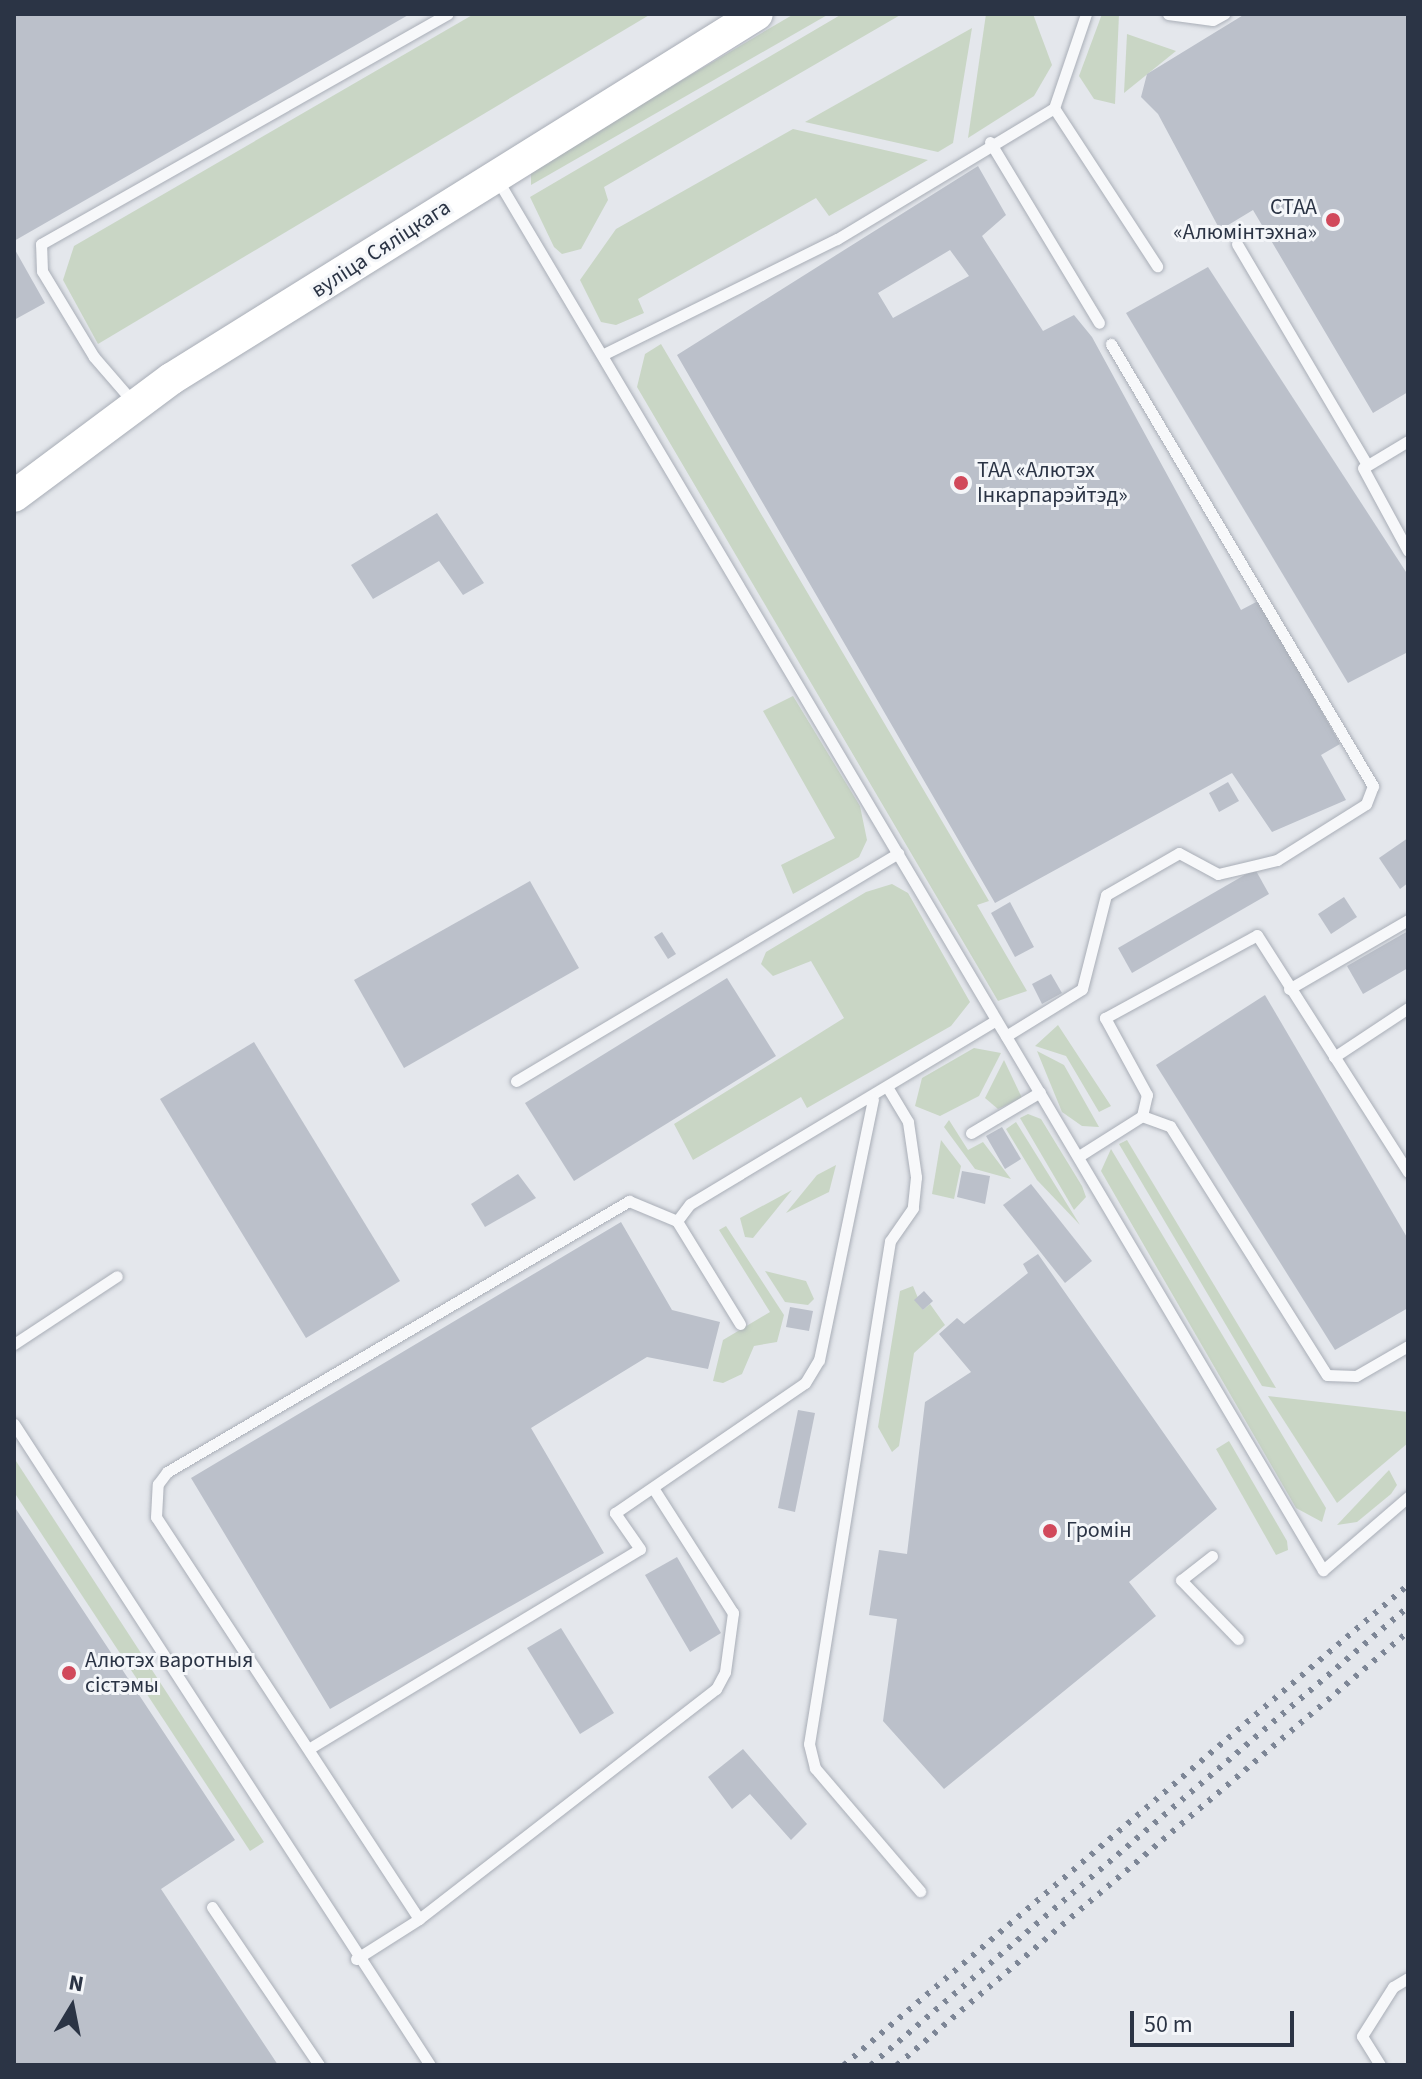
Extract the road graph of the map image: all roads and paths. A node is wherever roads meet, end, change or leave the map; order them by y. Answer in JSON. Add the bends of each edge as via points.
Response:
{"nodes":[{"id":1,"x":448,"y":14,"type":"edge"},
{"id":2,"x":757,"y":14,"type":"edge"},
{"id":3,"x":1086,"y":14,"type":"edge"},
{"id":4,"x":1168,"y":14,"type":"edge"},
{"id":5,"x":1224,"y":14,"type":"edge"},
{"id":6,"x":1054,"y":108,"type":"junction"},
{"id":7,"x":990,"y":142,"type":"junction"},
{"id":8,"x":494,"y":176,"type":"junction"},
{"id":9,"x":1237,"y":244,"type":"dead end"},
{"id":10,"x":1157,"y":266,"type":"dead end"},
{"id":11,"x":1099,"y":323,"type":"dead end"},
{"id":12,"x":1111,"y":344,"type":"dead end"},
{"id":13,"x":606,"y":353,"type":"junction"},
{"id":14,"x":136,"y":405,"type":"junction"},
{"id":15,"x":1408,"y":441,"type":"edge"},
{"id":16,"x":1367,"y":465,"type":"junction"},
{"id":17,"x":14,"y":496,"type":"edge"},
{"id":18,"x":1408,"y":551,"type":"edge"},
{"id":19,"x":898,"y":853,"type":"junction"},
{"id":20,"x":1408,"y":920,"type":"edge"},
{"id":21,"x":1289,"y":989,"type":"junction"},
{"id":22,"x":1408,"y":1008,"type":"edge"},
{"id":23,"x":996,"y":1020,"type":"junction"},
{"id":24,"x":1006,"y":1036,"type":"junction"},
{"id":25,"x":1334,"y":1057,"type":"junction"},
{"id":26,"x":516,"y":1081,"type":"dead end"},
{"id":27,"x":889,"y":1090,"type":"junction"},
{"id":28,"x":1040,"y":1092,"type":"junction"},
{"id":29,"x":873,"y":1100,"type":"junction"},
{"id":30,"x":1142,"y":1116,"type":"junction"},
{"id":31,"x":971,"y":1133,"type":"dead end"},
{"id":32,"x":1079,"y":1156,"type":"junction"},
{"id":33,"x":1408,"y":1172,"type":"edge"},
{"id":34,"x":677,"y":1221,"type":"junction"},
{"id":35,"x":117,"y":1276,"type":"dead end"},
{"id":36,"x":740,"y":1324,"type":"dead end"},
{"id":37,"x":14,"y":1344,"type":"edge"},
{"id":38,"x":1408,"y":1346,"type":"edge"},
{"id":39,"x":14,"y":1424,"type":"edge"},
{"id":40,"x":653,"y":1488,"type":"junction"},
{"id":41,"x":1408,"y":1497,"type":"edge"},
{"id":42,"x":1212,"y":1556,"type":"dead end"},
{"id":43,"x":1238,"y":1639,"type":"dead end"},
{"id":44,"x":310,"y":1748,"type":"junction"},
{"id":45,"x":920,"y":1891,"type":"dead end"},
{"id":46,"x":212,"y":1907,"type":"dead end"},
{"id":47,"x":419,"y":1919,"type":"junction"},
{"id":48,"x":356,"y":1959,"type":"junction"},
{"id":49,"x":1408,"y":1978,"type":"edge"},
{"id":50,"x":319,"y":2065,"type":"edge"},
{"id":51,"x":430,"y":2065,"type":"edge"},
{"id":52,"x":1380,"y":2065,"type":"edge"}],
"edges":[{"from":1,"to":14,"type":"lane","via":[[41,244],[42,271],[94,357]]},
{"from":2,"to":8,"type":"main road","name":"вуліца Сяліцкага"},
{"from":3,"to":6,"type":"lane"},
{"from":4,"to":5,"type":"lane","via":[[1213,20]]},
{"from":6,"to":7,"type":"lane"},
{"from":6,"to":10,"type":"lane"},
{"from":7,"to":11,"type":"lane"},
{"from":7,"to":13,"type":"lane","via":[[837,239]]},
{"from":8,"to":13,"type":"lane"},
{"from":8,"to":14,"type":"main road","name":"вуліца Сяліцкага"},
{"from":9,"to":16,"type":"lane"},
{"from":12,"to":24,"type":"lane","via":[[1373,786],[1366,804],[1277,860],[1218,874],[1179,853],[1106,895],[1082,989]]},
{"from":13,"to":19,"type":"lane"},
{"from":14,"to":17,"type":"main road","name":"вуліца Сяліцкага"},
{"from":15,"to":16,"type":"lane"},
{"from":16,"to":18,"type":"lane"},
{"from":19,"to":23,"type":"lane"},
{"from":19,"to":26,"type":"lane"},
{"from":20,"to":21,"type":"lane"},
{"from":21,"to":25,"type":"lane"},
{"from":21,"to":30,"type":"lane","via":[[1257,935],[1105,1018],[1147,1095]]},
{"from":22,"to":25,"type":"lane"},
{"from":23,"to":24,"type":"lane"},
{"from":23,"to":27,"type":"lane"},
{"from":24,"to":28,"type":"lane"},
{"from":25,"to":33,"type":"lane"},
{"from":27,"to":29,"type":"lane"},
{"from":27,"to":45,"type":"lane","via":[[908,1122],[916,1177],[913,1208],[890,1241],[809,1744],[815,1768]]},
{"from":28,"to":31,"type":"lane"},
{"from":28,"to":32,"type":"lane"},
{"from":29,"to":34,"type":"lane","via":[[690,1204]]},
{"from":29,"to":40,"type":"lane","via":[[819,1360],[786,1400]]},
{"from":30,"to":32,"type":"lane"},
{"from":30,"to":38,"type":"lane","via":[[1170,1126],[1327,1375],[1356,1376]]},
{"from":32,"to":41,"type":"lane","via":[[1323,1570]]},
{"from":34,"to":36,"type":"lane"},
{"from":34,"to":44,"type":"lane","via":[[629,1201],[167,1472],[158,1484],[156,1517]]},
{"from":35,"to":37,"type":"lane"},
{"from":39,"to":48,"type":"lane"},
{"from":40,"to":44,"type":"lane","via":[[615,1513],[640,1549]]},
{"from":40,"to":47,"type":"lane","via":[[733,1613],[725,1672],[716,1689]]},
{"from":42,"to":43,"type":"lane","via":[[1181,1580]]},
{"from":44,"to":47,"type":"lane"},
{"from":46,"to":50,"type":"lane"},
{"from":47,"to":48,"type":"lane"},
{"from":48,"to":51,"type":"lane"},
{"from":49,"to":52,"type":"lane","via":[[1393,1987],[1362,2036]]}]}
